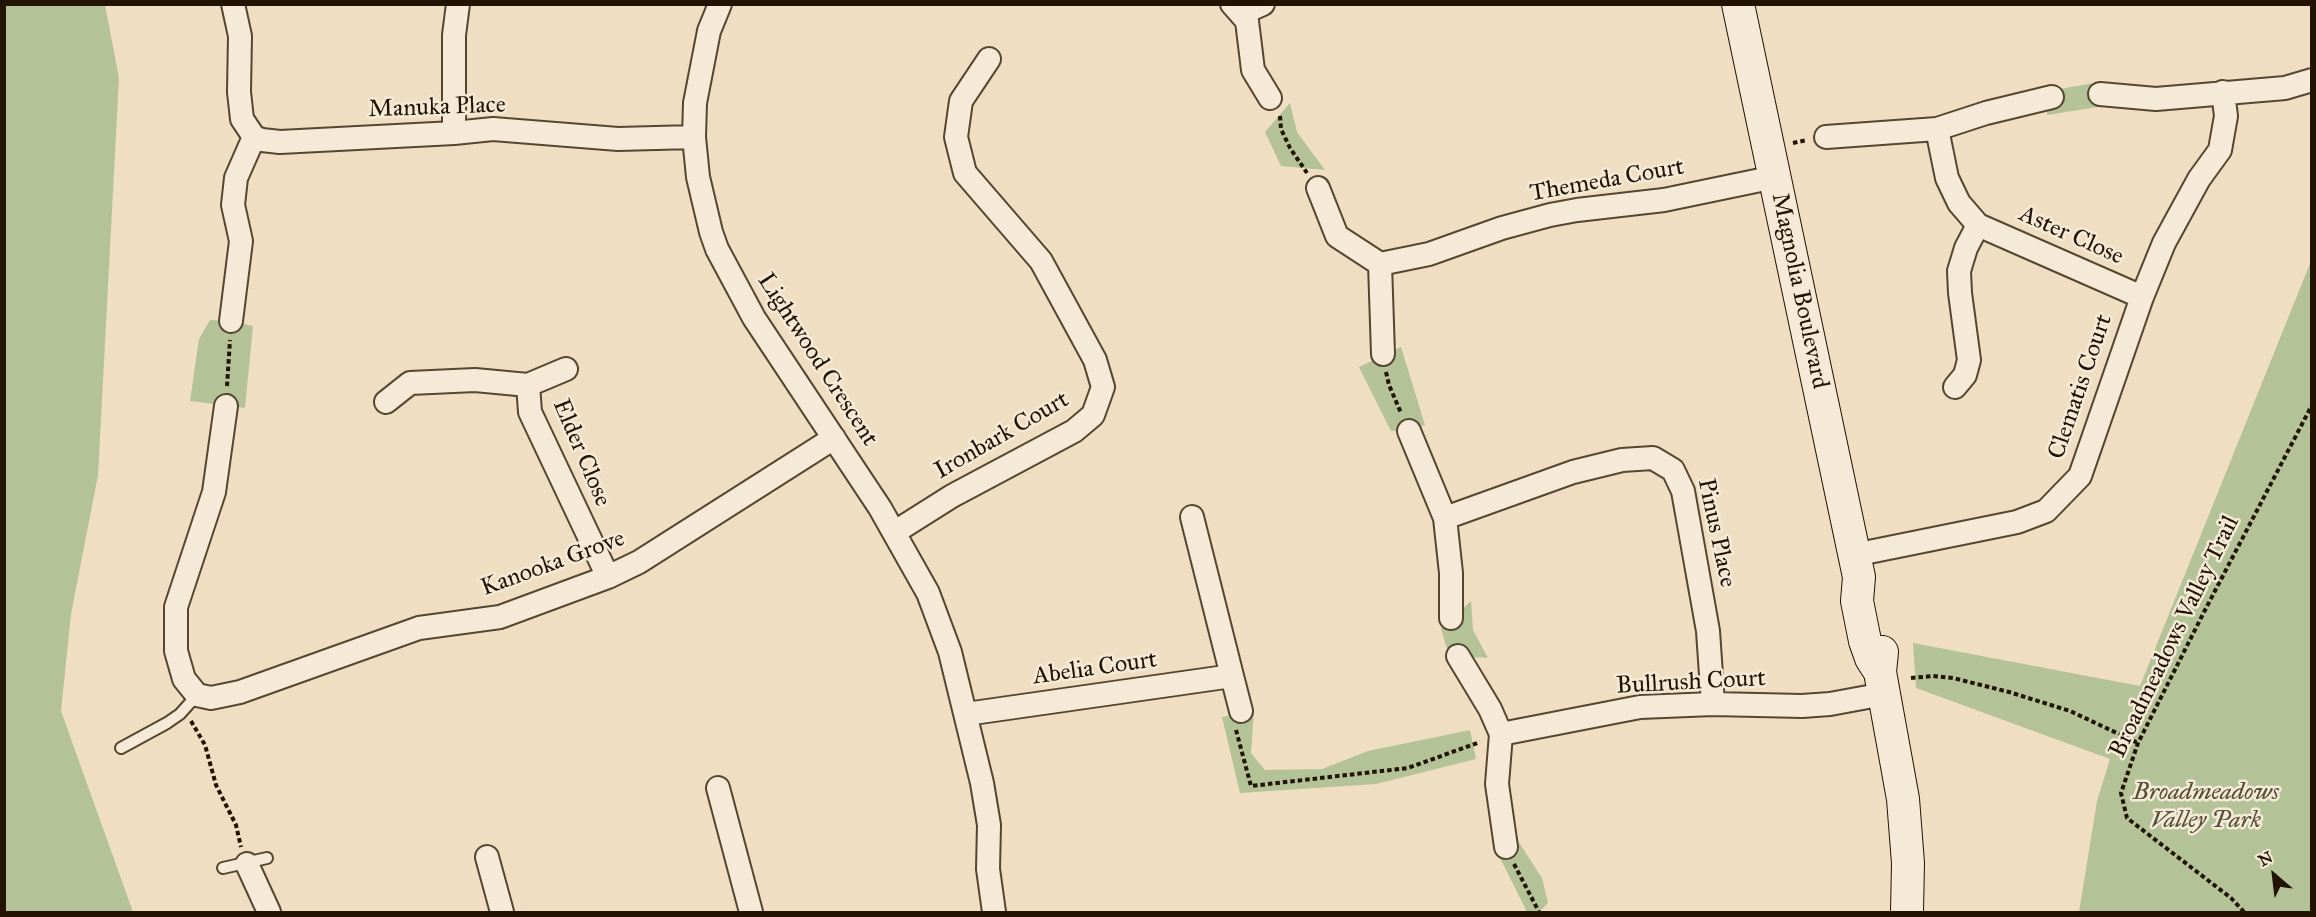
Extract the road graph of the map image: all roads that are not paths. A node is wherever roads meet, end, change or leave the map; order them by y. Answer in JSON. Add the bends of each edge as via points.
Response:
{"nodes":[{"id":1,"x":233,"y":4,"type":"edge"},
{"id":2,"x":458,"y":4,"type":"edge"},
{"id":3,"x":720,"y":4,"type":"edge"},
{"id":4,"x":1263,"y":4,"type":"edge"},
{"id":5,"x":1738,"y":4,"type":"edge"},
{"id":6,"x":1236,"y":9,"type":"edge"},
{"id":7,"x":989,"y":59,"type":"dead end"},
{"id":8,"x":2312,"y":80,"type":"edge"},
{"id":9,"x":2223,"y":92,"type":"junction"},
{"id":10,"x":2100,"y":94,"type":"dead end"},
{"id":11,"x":1270,"y":98,"type":"road end"},
{"id":12,"x":2052,"y":98,"type":"dead end"},
{"id":13,"x":1937,"y":129,"type":"junction"},
{"id":14,"x":454,"y":134,"type":"junction"},
{"id":15,"x":254,"y":137,"type":"junction"},
{"id":16,"x":694,"y":137,"type":"junction"},
{"id":17,"x":1826,"y":137,"type":"dead end"},
{"id":18,"x":1775,"y":177,"type":"junction"},
{"id":19,"x":1318,"y":188,"type":"road end"},
{"id":20,"x":1978,"y":225,"type":"junction"},
{"id":21,"x":1380,"y":264,"type":"junction"},
{"id":22,"x":2142,"y":297,"type":"junction"},
{"id":23,"x":231,"y":321,"type":"road end"},
{"id":24,"x":1383,"y":354,"type":"road end"},
{"id":25,"x":566,"y":369,"type":"dead end"},
{"id":26,"x":528,"y":385,"type":"junction"},
{"id":27,"x":1955,"y":387,"type":"dead end"},
{"id":28,"x":386,"y":402,"type":"dead end"},
{"id":29,"x":226,"y":406,"type":"road end"},
{"id":30,"x":1409,"y":431,"type":"road end"},
{"id":31,"x":834,"y":438,"type":"junction"},
{"id":32,"x":1192,"y":517,"type":"dead end"},
{"id":33,"x":1445,"y":518,"type":"junction"},
{"id":34,"x":895,"y":532,"type":"junction"},
{"id":35,"x":1857,"y":566,"type":"junction"},
{"id":36,"x":608,"y":577,"type":"junction"},
{"id":37,"x":1451,"y":618,"type":"dead end"},
{"id":38,"x":1458,"y":656,"type":"dead end"},
{"id":39,"x":1232,"y":676,"type":"junction"},
{"id":40,"x":1882,"y":683,"type":"junction"},
{"id":41,"x":190,"y":703,"type":"junction"},
{"id":42,"x":1713,"y":704,"type":"junction"},
{"id":43,"x":1241,"y":711,"type":"road end"},
{"id":44,"x":967,"y":721,"type":"junction"},
{"id":45,"x":1501,"y":734,"type":"junction"},
{"id":46,"x":121,"y":748,"type":"dead end"},
{"id":47,"x":718,"y":788,"type":"dead end"},
{"id":48,"x":1506,"y":847,"type":"road end"},
{"id":49,"x":487,"y":857,"type":"dead end"},
{"id":50,"x":257,"y":861,"type":"joint"},
{"id":51,"x":223,"y":868,"type":"dead end"},
{"id":52,"x":269,"y":912,"type":"edge"},
{"id":53,"x":502,"y":912,"type":"edge"},
{"id":54,"x":751,"y":912,"type":"edge"},
{"id":55,"x":994,"y":912,"type":"edge"},
{"id":56,"x":1907,"y":912,"type":"edge"}],
"edges":[{"from":1,"to":15,"type":"street","via":[[240,36],[242,119]]},
{"from":2,"to":14,"type":"street","via":[[454,35]]},
{"from":3,"to":16,"type":"street","name":"Lightwood Crescent","via":[[709,31],[697,93]]},
{"from":4,"to":6,"type":"street"},
{"from":5,"to":18,"type":"street","name":"Magnolia Boulevard"},
{"from":6,"to":11,"type":"street","via":[[1247,21],[1253,70]]},
{"from":7,"to":34,"type":"street","name":"Ironbark Court","via":[[961,102],[956,138],[965,173],[1041,261],[1095,360],[1103,387],[1093,415],[1074,432],[952,495]]},
{"from":8,"to":9,"type":"street","via":[[2285,88]]},
{"from":9,"to":10,"type":"street","via":[[2156,99]]},
{"from":9,"to":22,"type":"street","name":"Clematis Court","via":[[2226,116],[2220,150],[2199,178],[2164,243]]},
{"from":12,"to":13,"type":"street"},
{"from":13,"to":17,"type":"street"},
{"from":13,"to":20,"type":"street","name":"Aster Close","via":[[1947,178],[1959,203]]},
{"from":14,"to":15,"type":"street","name":"Manuka Place","via":[[280,142]]},
{"from":14,"to":16,"type":"street","name":"Manuka Place","via":[[492,129],[618,139]]},
{"from":15,"to":23,"type":"street","via":[[236,178],[233,205],[241,241]]},
{"from":16,"to":31,"type":"street","name":"Lightwood Crescent","via":[[698,177],[717,249],[754,318]]},
{"from":18,"to":21,"type":"street","name":"Themeda Court","via":[[1664,200],[1568,211],[1502,228],[1429,254]]},
{"from":18,"to":35,"type":"street","name":"Magnolia Boulevard"},
{"from":19,"to":21,"type":"street","via":[[1337,236]]},
{"from":20,"to":22,"type":"street","name":"Aster Close"},
{"from":20,"to":27,"type":"street","via":[[1959,271],[1969,360],[1965,375]]},
{"from":21,"to":24,"type":"street"},
{"from":22,"to":35,"type":"street","name":"Clematis Court","via":[[2080,476],[2046,511]]},
{"from":25,"to":26,"type":"street"},
{"from":26,"to":28,"type":"street","name":"Elder Close","via":[[475,380],[410,384]]},
{"from":26,"to":36,"type":"street","name":"Elder Close","via":[[530,412]]},
{"from":29,"to":41,"type":"street","via":[[214,492],[176,607],[176,651]]},
{"from":30,"to":33,"type":"street"},
{"from":31,"to":34,"type":"street","name":"Lightwood Crescent"},
{"from":31,"to":36,"type":"street","name":"Kanooka Grove","via":[[660,549]]},
{"from":32,"to":39,"type":"street"},
{"from":33,"to":37,"type":"street"},
{"from":33,"to":42,"type":"street","name":"Pinus Place","via":[[1573,472],[1622,460],[1653,458],[1673,470],[1683,491],[1708,631]]},
{"from":34,"to":44,"type":"street","name":"Lightwood Crescent","via":[[928,593],[950,651]]},
{"from":35,"to":40,"type":"street","name":"Magnolia Boulevard","via":[[1857,601],[1865,641]]},
{"from":36,"to":41,"type":"street","name":"Kanooka Grove","via":[[501,617],[419,628],[218,698]]},
{"from":38,"to":45,"type":"street"},
{"from":39,"to":43,"type":"street"},
{"from":39,"to":44,"type":"street","name":"Abelia Court"},
{"from":40,"to":42,"type":"street","name":"Bullrush Court","via":[[1830,704]]},
{"from":40,"to":56,"type":"street","name":"Magnolia Boulevard","via":[[1903,799]]},
{"from":41,"to":46,"type":"lane","via":[[157,730]]},
{"from":42,"to":45,"type":"street","name":"Bullrush Court","via":[[1640,707]]},
{"from":44,"to":55,"type":"street","name":"Lightwood Crescent","via":[[968,787]]},
{"from":45,"to":48,"type":"street","via":[[1497,784]]},
{"from":47,"to":54,"type":"street"},
{"from":49,"to":53,"type":"street"},
{"from":50,"to":51,"type":"lane"},
{"from":50,"to":52,"type":"street"}]}
